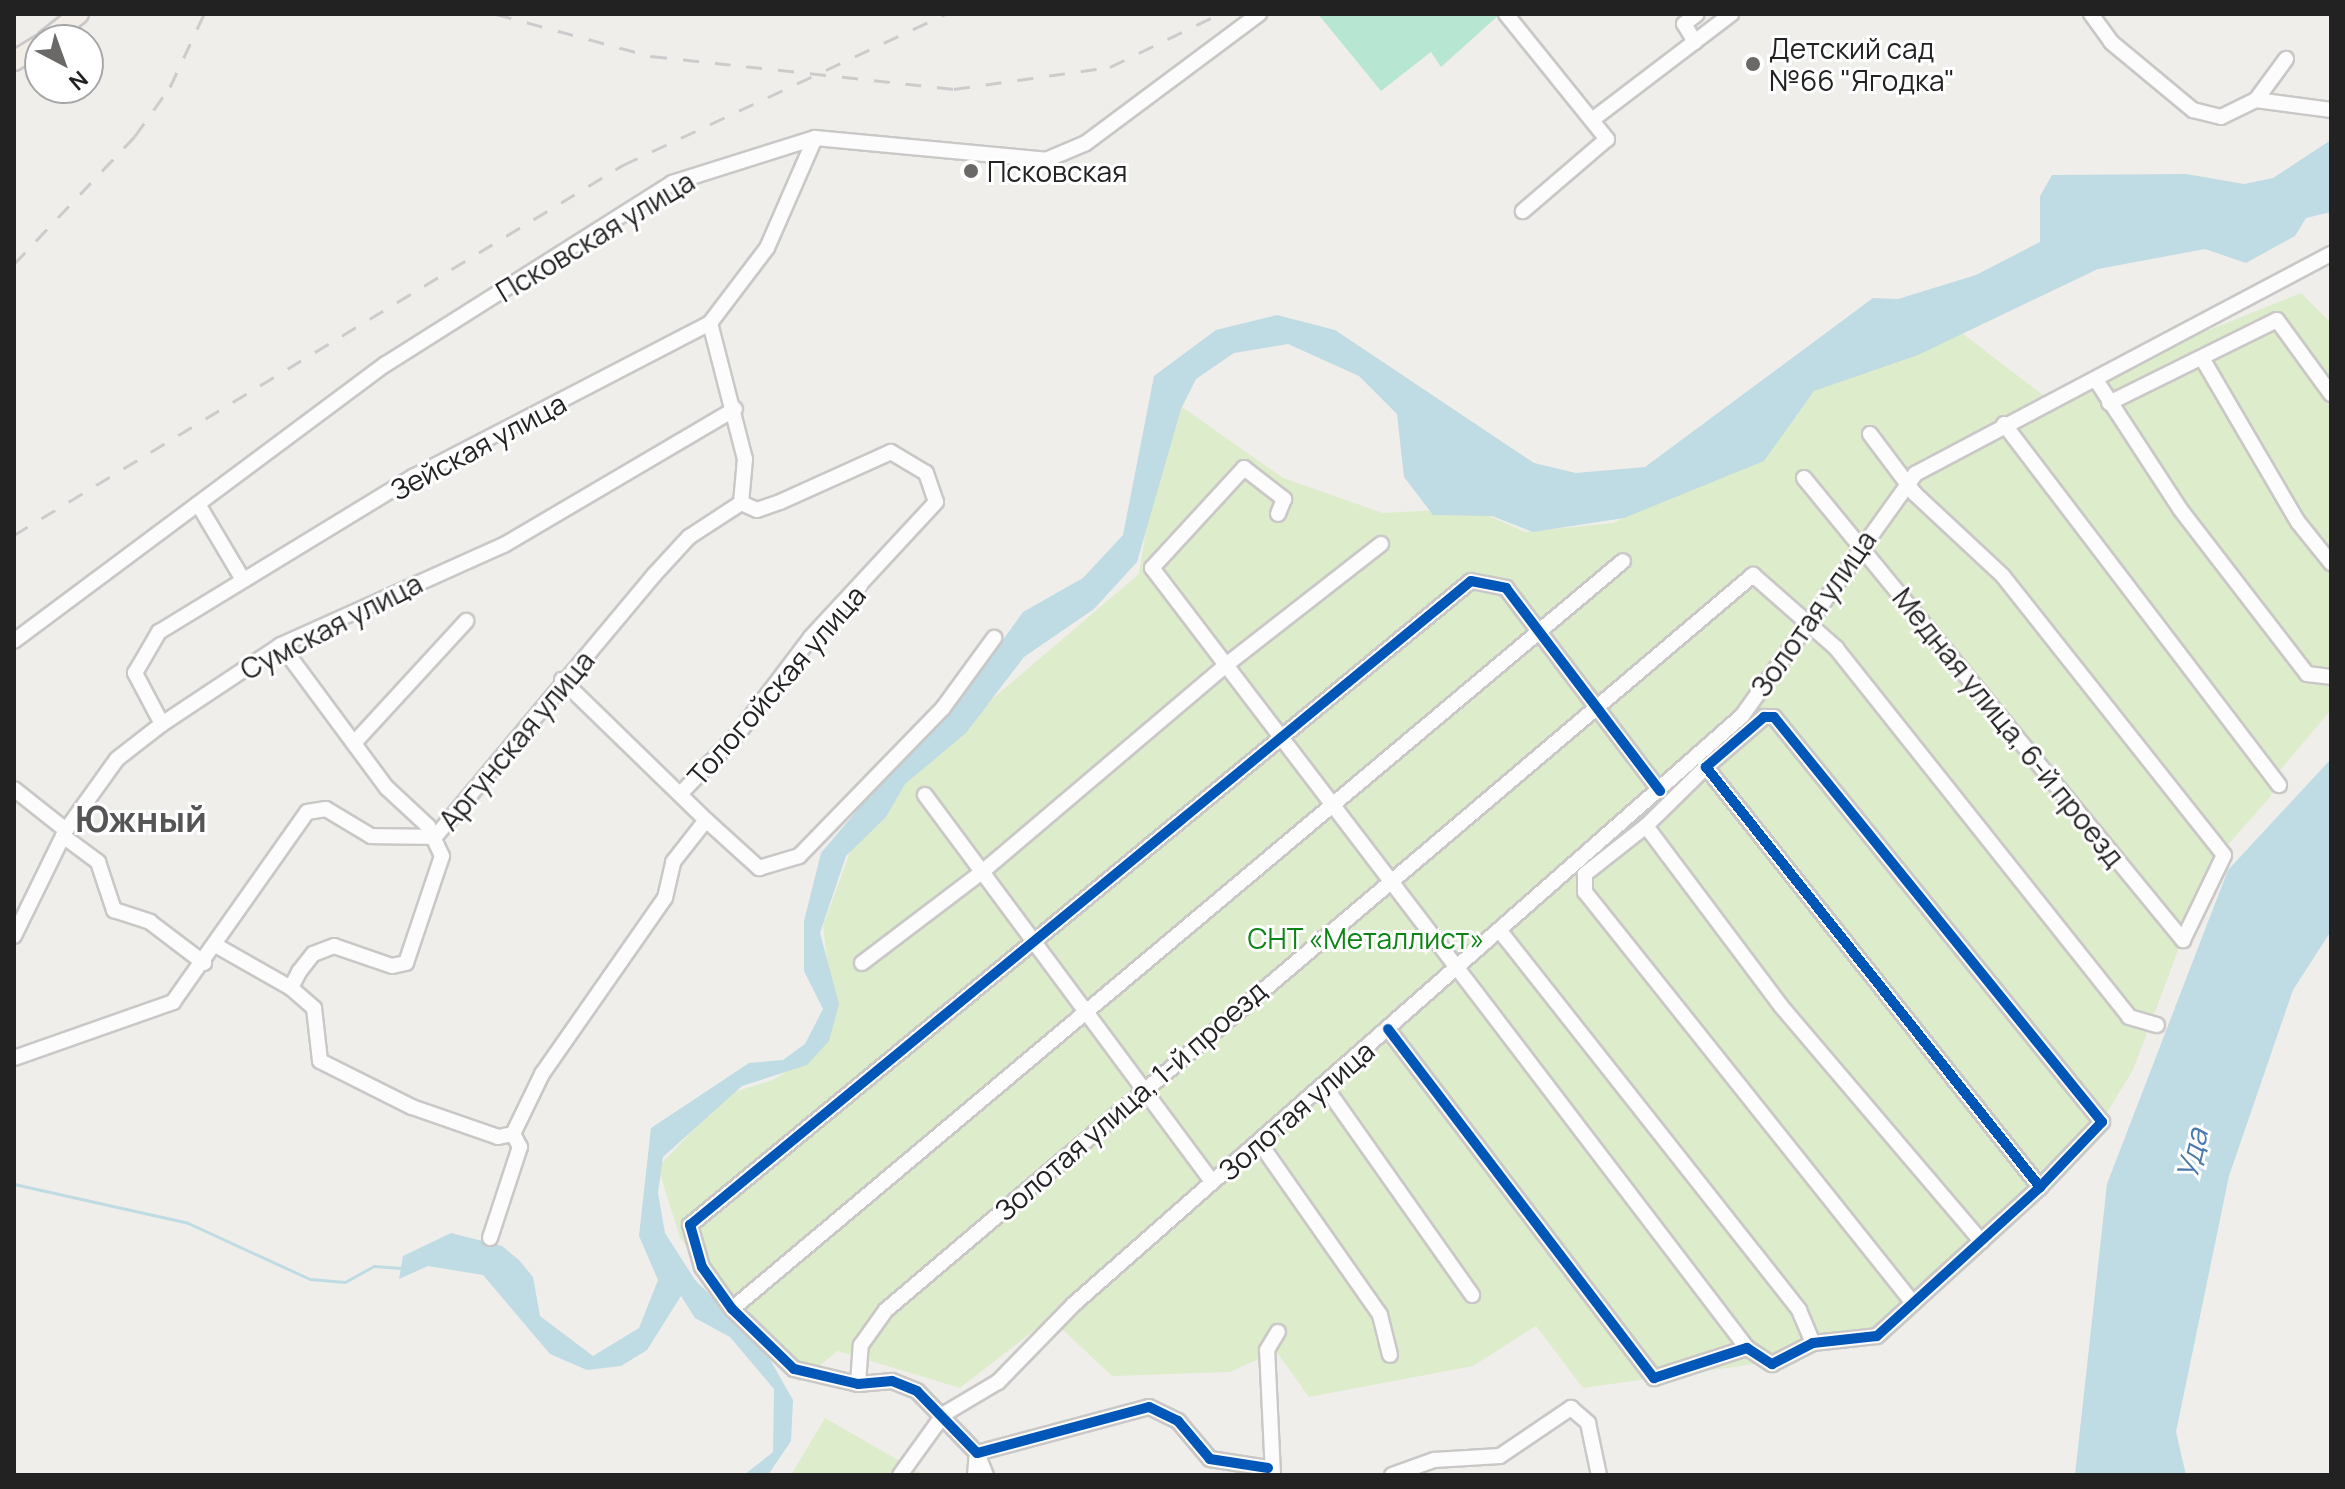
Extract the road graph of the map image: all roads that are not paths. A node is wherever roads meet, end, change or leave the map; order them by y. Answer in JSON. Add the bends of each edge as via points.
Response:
{"nodes":[{"id":1,"x":1259,"y":14,"type":"edge"},
{"id":2,"x":1506,"y":14,"type":"edge"},
{"id":3,"x":1697,"y":14,"type":"edge"},
{"id":4,"x":1731,"y":14,"type":"edge"},
{"id":5,"x":2091,"y":14,"type":"edge"},
{"id":6,"x":1695,"y":42,"type":"junction"},
{"id":7,"x":2286,"y":59,"type":"dead end"},
{"id":8,"x":2256,"y":100,"type":"junction"},
{"id":9,"x":2331,"y":110,"type":"edge"},
{"id":10,"x":1592,"y":120,"type":"junction"},
{"id":11,"x":815,"y":138,"type":"junction"},
{"id":12,"x":1523,"y":211,"type":"dead end"},
{"id":13,"x":2331,"y":254,"type":"edge"},
{"id":14,"x":710,"y":323,"type":"junction"},
{"id":15,"x":2202,"y":358,"type":"junction"},
{"id":16,"x":2096,"y":380,"type":"junction"},
{"id":17,"x":2331,"y":394,"type":"edge"},
{"id":18,"x":2109,"y":403,"type":"junction"},
{"id":19,"x":735,"y":409,"type":"junction"},
{"id":20,"x":2004,"y":424,"type":"junction"},
{"id":21,"x":1870,"y":434,"type":"dead end"},
{"id":22,"x":1804,"y":478,"type":"dead end"},
{"id":23,"x":1909,"y":480,"type":"junction"},
{"id":24,"x":741,"y":503,"type":"junction"},
{"id":25,"x":198,"y":504,"type":"junction"},
{"id":26,"x":1278,"y":514,"type":"dead end"},
{"id":27,"x":1381,"y":544,"type":"dead end"},
{"id":28,"x":1857,"y":547,"type":"junction"},
{"id":29,"x":1623,"y":561,"type":"dead end"},
{"id":30,"x":2331,"y":563,"type":"edge"},
{"id":31,"x":242,"y":578,"type":"junction"},
{"id":32,"x":466,"y":621,"type":"dead end"},
{"id":33,"x":1804,"y":621,"type":"junction"},
{"id":34,"x":1540,"y":633,"type":"junction"},
{"id":35,"x":994,"y":638,"type":"dead end"},
{"id":36,"x":14,"y":641,"type":"edge"},
{"id":37,"x":281,"y":645,"type":"junction"},
{"id":38,"x":1226,"y":665,"type":"junction"},
{"id":39,"x":2331,"y":677,"type":"edge"},
{"id":40,"x":562,"y":680,"type":"junction"},
{"id":41,"x":1597,"y":706,"type":"junction"},
{"id":42,"x":162,"y":724,"type":"junction"},
{"id":43,"x":1279,"y":733,"type":"junction"},
{"id":44,"x":354,"y":743,"type":"junction"},
{"id":45,"x":1706,"y":767,"type":"junction"},
{"id":46,"x":2279,"y":785,"type":"dead end"},
{"id":47,"x":14,"y":789,"type":"edge"},
{"id":48,"x":683,"y":791,"type":"junction"},
{"id":49,"x":1660,"y":791,"type":"junction"},
{"id":50,"x":925,"y":795,"type":"dead end"},
{"id":51,"x":1334,"y":802,"type":"junction"},
{"id":52,"x":1640,"y":809,"type":"junction"},
{"id":53,"x":706,"y":820,"type":"junction"},
{"id":54,"x":1648,"y":824,"type":"junction"},
{"id":55,"x":64,"y":833,"type":"junction"},
{"id":56,"x":435,"y":837,"type":"junction"},
{"id":57,"x":982,"y":872,"type":"junction"},
{"id":58,"x":1391,"y":877,"type":"junction"},
{"id":59,"x":1500,"y":931,"type":"junction"},
{"id":60,"x":14,"y":936,"type":"edge"},
{"id":61,"x":1038,"y":943,"type":"junction"},
{"id":62,"x":217,"y":946,"type":"junction"},
{"id":63,"x":204,"y":963,"type":"junction"},
{"id":64,"x":862,"y":963,"type":"dead end"},
{"id":65,"x":1460,"y":966,"type":"junction"},
{"id":66,"x":291,"y":988,"type":"junction"},
{"id":67,"x":1085,"y":1010,"type":"junction"},
{"id":68,"x":2157,"y":1025,"type":"dead end"},
{"id":69,"x":1388,"y":1029,"type":"junction"},
{"id":70,"x":14,"y":1058,"type":"edge"},
{"id":71,"x":1324,"y":1085,"type":"junction"},
{"id":72,"x":1143,"y":1089,"type":"junction"},
{"id":73,"x":513,"y":1134,"type":"junction"},
{"id":74,"x":1259,"y":1142,"type":"junction"},
{"id":75,"x":1212,"y":1182,"type":"junction"},
{"id":76,"x":2040,"y":1187,"type":"junction"},
{"id":77,"x":490,"y":1238,"type":"dead end"},
{"id":78,"x":1981,"y":1241,"type":"junction"},
{"id":79,"x":1472,"y":1295,"type":"dead end"},
{"id":80,"x":1913,"y":1303,"type":"junction"},
{"id":81,"x":732,"y":1309,"type":"junction"},
{"id":82,"x":1278,"y":1332,"type":"dead end"},
{"id":83,"x":1813,"y":1343,"type":"junction"},
{"id":84,"x":1747,"y":1348,"type":"junction"},
{"id":85,"x":1390,"y":1355,"type":"dead end"},
{"id":86,"x":858,"y":1384,"type":"junction"},
{"id":87,"x":944,"y":1414,"type":"junction"},
{"id":88,"x":977,"y":1453,"type":"junction"},
{"id":89,"x":1271,"y":1472,"type":"edge"},
{"id":90,"x":900,"y":1475,"type":"edge"},
{"id":91,"x":975,"y":1475,"type":"edge"},
{"id":92,"x":986,"y":1475,"type":"edge"},
{"id":93,"x":1392,"y":1475,"type":"edge"},
{"id":94,"x":1599,"y":1475,"type":"edge"}],
"edges":[{"from":1,"to":11,"type":"street","name":"Псковская улица","via":[[1086,143],[1046,160]]},
{"from":2,"to":10,"type":"street"},
{"from":3,"to":6,"type":"street","via":[[1684,24]]},
{"from":4,"to":6,"type":"street"},
{"from":5,"to":8,"type":"street","via":[[2111,42],[2193,110],[2221,117]]},
{"from":6,"to":10,"type":"street"},
{"from":7,"to":8,"type":"street"},
{"from":8,"to":9,"type":"street"},
{"from":10,"to":12,"type":"street","via":[[1607,139]]},
{"from":11,"to":14,"type":"street","name":"Зейская улица","via":[[767,248]]},
{"from":11,"to":25,"type":"street","name":"Псковская улица","via":[[672,183],[386,364]]},
{"from":13,"to":16,"type":"street","name":"Золотая улица"},
{"from":14,"to":19,"type":"street"},
{"from":14,"to":31,"type":"street","name":"Зейская улица","via":[[413,477]]},
{"from":15,"to":17,"type":"street","via":[[2277,320]]},
{"from":15,"to":18,"type":"street"},
{"from":15,"to":30,"type":"street","via":[[2298,522]]},
{"from":16,"to":18,"type":"street"},
{"from":16,"to":20,"type":"street","name":"Золотая улица"},
{"from":18,"to":39,"type":"street","via":[[2180,509],[2307,674]]},
{"from":19,"to":24,"type":"street","via":[[745,459]]},
{"from":19,"to":37,"type":"street","name":"Сумская улица","via":[[504,545]]},
{"from":20,"to":23,"type":"street","name":"Золотая улица"},
{"from":20,"to":46,"type":"street"},
{"from":21,"to":23,"type":"street"},
{"from":22,"to":28,"type":"street","name":"Медная улица, 6-й проезд"},
{"from":23,"to":28,"type":"street","name":"Золотая улица"},
{"from":23,"to":28,"type":"street","name":"Медная улица, 6-й проезд","via":[[2012,588],[2224,855],[2183,940]]},
{"from":24,"to":40,"type":"street","name":"Аргунская улица","via":[[689,537]]},
{"from":24,"to":48,"type":"street","name":"Тологойская улица","via":[[757,510],[891,452],[926,473],[936,502],[929,518],[811,637],[737,735]]},
{"from":25,"to":31,"type":"street"},
{"from":25,"to":36,"type":"street","name":"Псковская улица"},
{"from":26,"to":38,"type":"street","via":[[1284,499],[1244,468],[1152,568]]},
{"from":27,"to":38,"type":"street"},
{"from":28,"to":33,"type":"street","name":"Золотая улица"},
{"from":29,"to":34,"type":"street"},
{"from":31,"to":42,"type":"street","name":"Зейская улица","via":[[159,632],[136,661],[139,687]]},
{"from":32,"to":44,"type":"street"},
{"from":33,"to":41,"type":"street","name":"Золотая улица, 1-й проезд","via":[[1753,575]]},
{"from":33,"to":49,"type":"street","name":"Золотая улица","via":[[1742,716]]},
{"from":33,"to":68,"type":"street","via":[[1836,648],[2129,1017]]},
{"from":34,"to":41,"type":"street"},
{"from":34,"to":43,"type":"street","via":[[1506,588],[1471,581]]},
{"from":34,"to":51,"type":"street"},
{"from":35,"to":53,"type":"street","via":[[943,708],[799,856],[759,868]]},
{"from":37,"to":42,"type":"street","name":"Сумская улица"},
{"from":37,"to":44,"type":"street"},
{"from":38,"to":43,"type":"street"},
{"from":38,"to":57,"type":"street"},
{"from":40,"to":48,"type":"street","via":[[621,745]]},
{"from":40,"to":56,"type":"street","name":"Аргунская улица"},
{"from":41,"to":49,"type":"street"},
{"from":41,"to":58,"type":"street","name":"Золотая улица, 1-й проезд"},
{"from":42,"to":55,"type":"street","name":"Сумская улица","via":[[117,759]]},
{"from":43,"to":51,"type":"street"},
{"from":43,"to":61,"type":"street"},
{"from":44,"to":56,"type":"street"},
{"from":45,"to":54,"type":"street"},
{"from":45,"to":76,"type":"street"},
{"from":45,"to":76,"type":"street","via":[[1764,717],[1778,719],[2102,1122]]},
{"from":47,"to":55,"type":"street"},
{"from":48,"to":53,"type":"street","name":"Тологойская улица"},
{"from":49,"to":52,"type":"street","name":"Золотая улица"},
{"from":50,"to":57,"type":"street"},
{"from":51,"to":58,"type":"street"},
{"from":51,"to":67,"type":"street"},
{"from":52,"to":54,"type":"street"},
{"from":52,"to":59,"type":"street","name":"Золотая улица"},
{"from":53,"to":73,"type":"street","name":"Тологойская улица","via":[[673,862],[665,898],[583,1007]]},
{"from":54,"to":78,"type":"street","via":[[1781,1006]]},
{"from":54,"to":80,"type":"street","via":[[1585,874],[1585,892]]},
{"from":55,"to":60,"type":"street","name":"Сумская улица"},
{"from":55,"to":63,"type":"street","via":[[98,862],[114,910],[150,922]]},
{"from":56,"to":62,"type":"street","name":"Аргунская улица","via":[[371,836],[326,809],[307,812]]},
{"from":56,"to":66,"type":"street","via":[[442,856],[406,963],[392,966],[322,948]]},
{"from":57,"to":61,"type":"street"},
{"from":57,"to":64,"type":"street"},
{"from":58,"to":65,"type":"street"},
{"from":58,"to":72,"type":"street","name":"Золотая улица, 1-й проезд"},
{"from":59,"to":65,"type":"street","name":"Золотая улица"},
{"from":59,"to":83,"type":"street","via":[[1799,1310]]},
{"from":61,"to":67,"type":"street"},
{"from":61,"to":81,"type":"street","via":[[690,1225],[702,1267]]},
{"from":62,"to":63,"type":"street","name":"Аргунская улица"},
{"from":62,"to":66,"type":"street"},
{"from":63,"to":70,"type":"street","name":"Аргунская улица","via":[[159,1011]]},
{"from":65,"to":69,"type":"street","name":"Золотая улица"},
{"from":65,"to":84,"type":"street"},
{"from":66,"to":73,"type":"street","via":[[314,1008],[316,1052],[328,1070],[498,1137]]},
{"from":67,"to":72,"type":"street"},
{"from":67,"to":81,"type":"street"},
{"from":69,"to":71,"type":"street","name":"Золотая улица"},
{"from":69,"to":84,"type":"street","via":[[1654,1378]]},
{"from":71,"to":74,"type":"street","name":"Золотая улица"},
{"from":71,"to":79,"type":"street"},
{"from":72,"to":75,"type":"street"},
{"from":72,"to":86,"type":"street","name":"Золотая улица, 1-й проезд","via":[[872,1324],[858,1355]]},
{"from":73,"to":77,"type":"street","name":"Тологойская улица","via":[[520,1147]]},
{"from":74,"to":75,"type":"street","name":"Золотая улица"},
{"from":74,"to":85,"type":"street","via":[[1380,1315]]},
{"from":75,"to":87,"type":"street","name":"Золотая улица","via":[[1074,1304],[998,1382]]},
{"from":76,"to":78,"type":"street"},
{"from":78,"to":80,"type":"street"},
{"from":80,"to":83,"type":"street","via":[[1877,1336]]},
{"from":81,"to":86,"type":"street","via":[[794,1369]]},
{"from":82,"to":89,"type":"street","via":[[1267,1350]]},
{"from":83,"to":84,"type":"street","via":[[1772,1364]]},
{"from":86,"to":87,"type":"street","via":[[892,1381]]},
{"from":87,"to":88,"type":"street"},
{"from":87,"to":90,"type":"street"},
{"from":88,"to":89,"type":"street","via":[[1149,1407],[1178,1421],[1210,1459]]},
{"from":88,"to":91,"type":"street"},
{"from":88,"to":92,"type":"street"},
{"from":93,"to":94,"type":"street","via":[[1434,1460],[1500,1456],[1571,1408],[1588,1423]]}]}
